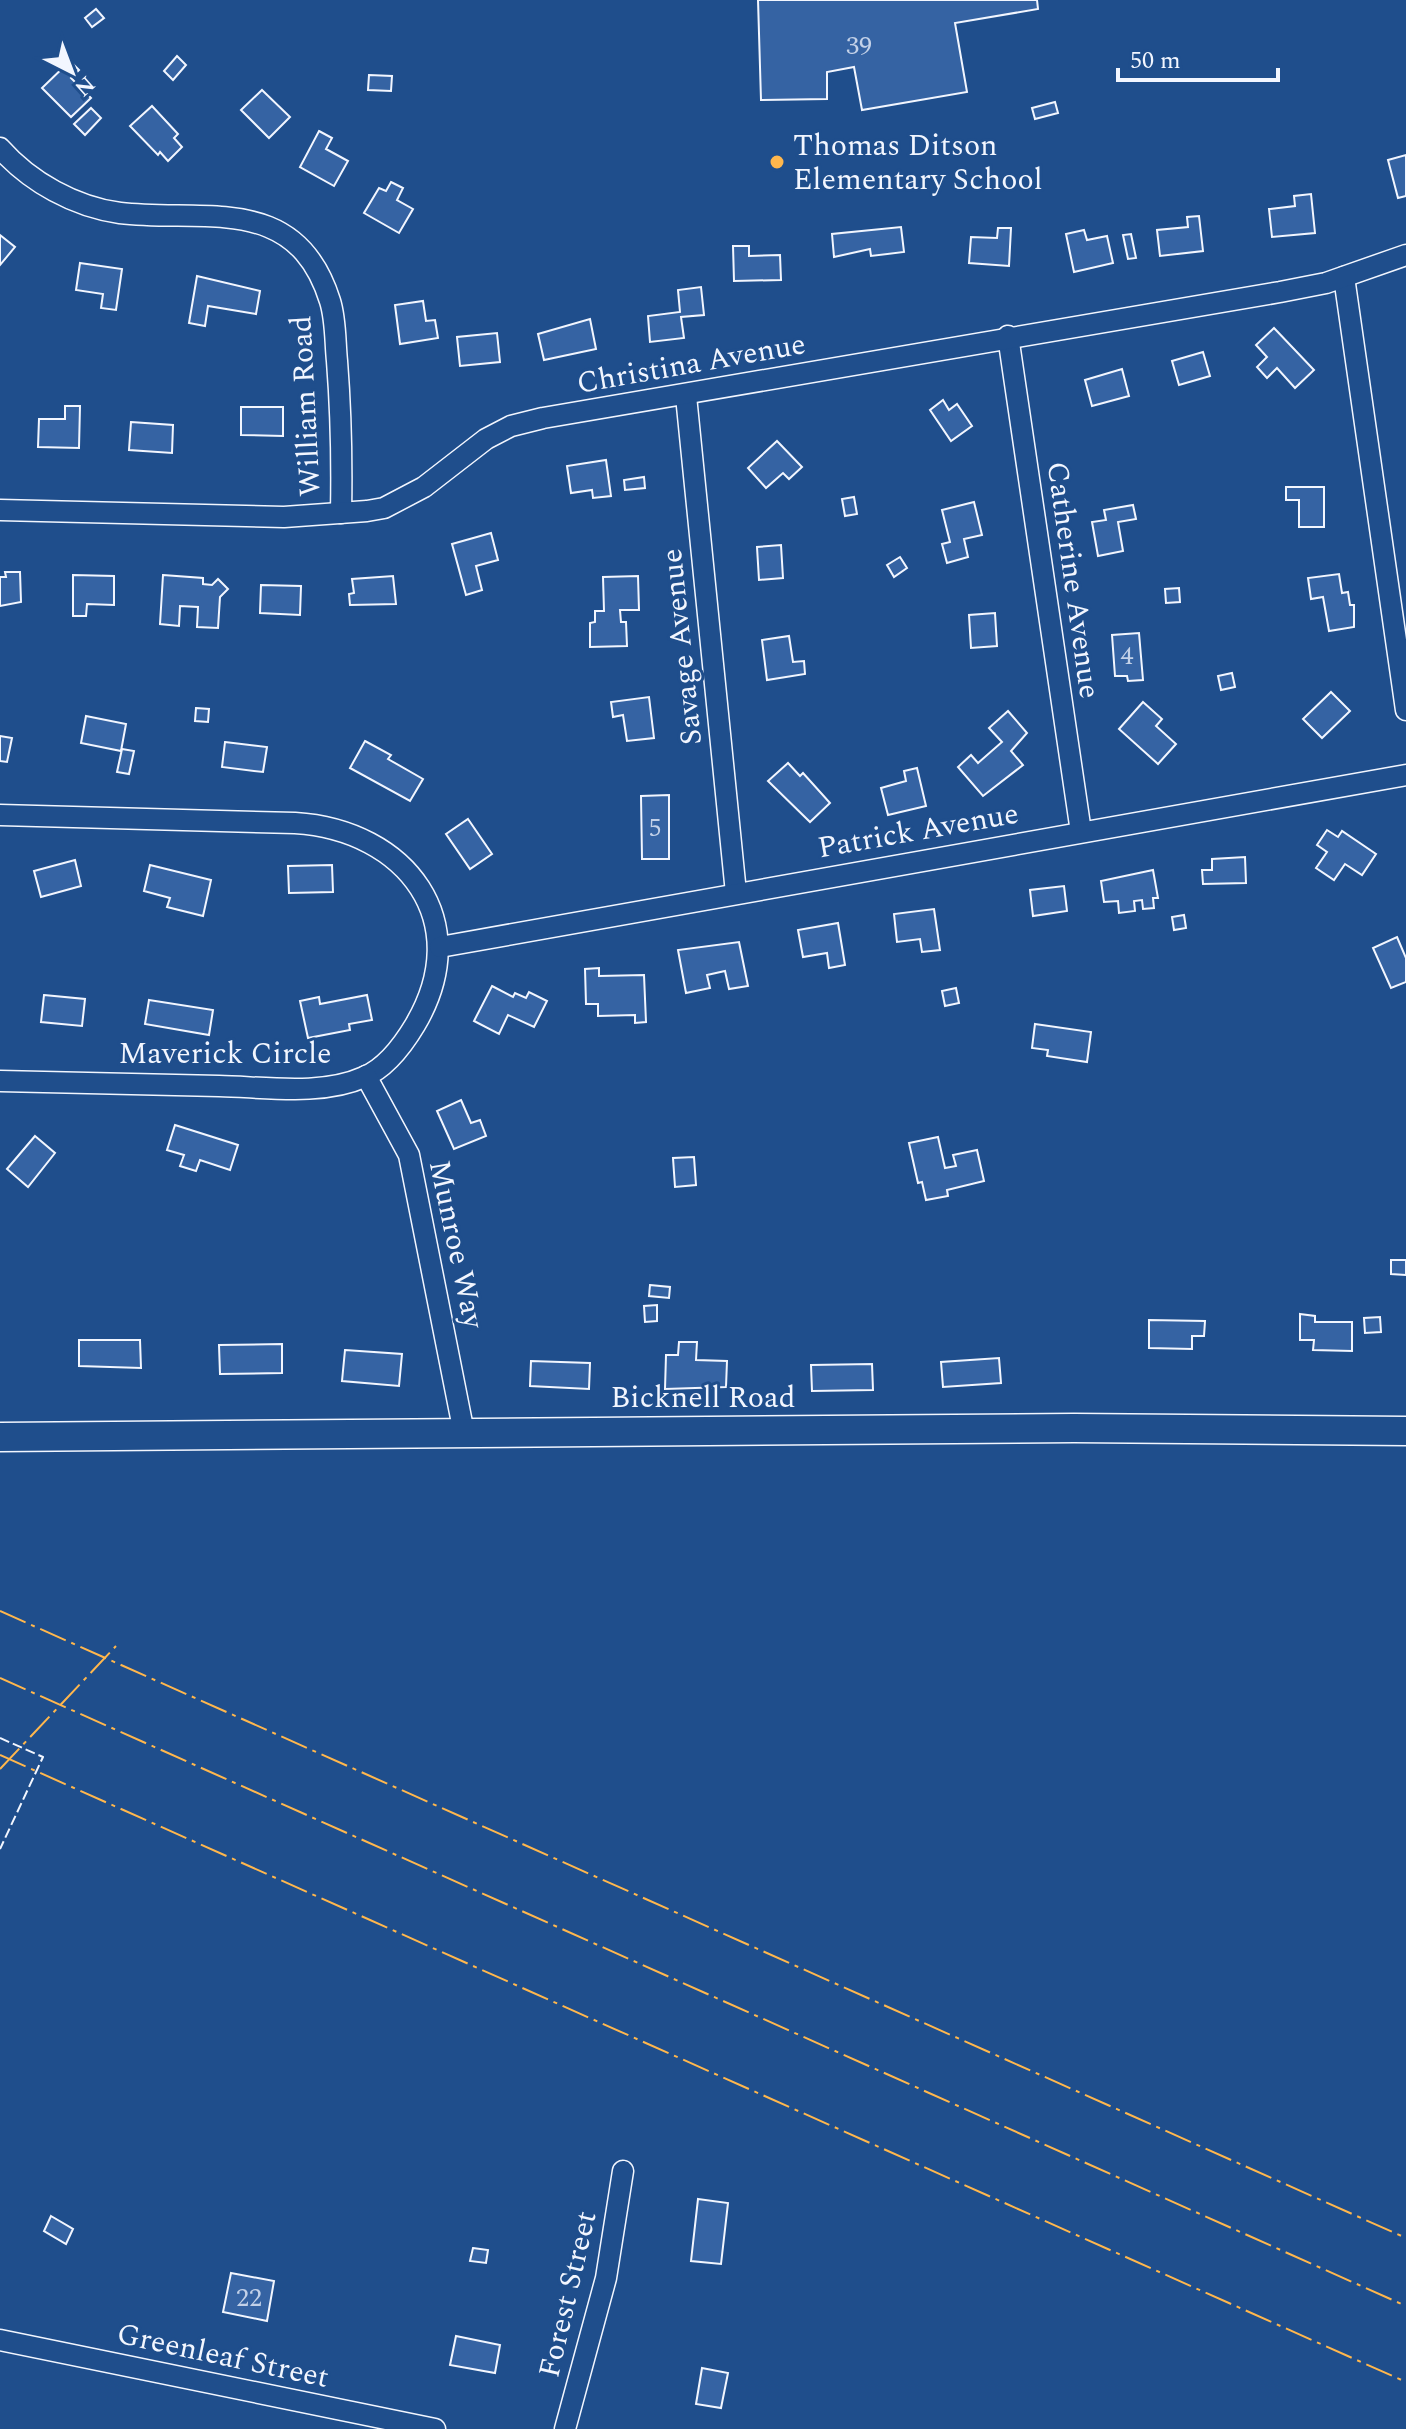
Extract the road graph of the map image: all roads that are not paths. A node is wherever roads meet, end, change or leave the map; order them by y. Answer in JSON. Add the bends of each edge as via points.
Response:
{"nodes":[{"id":1,"x":0,"y":148,"type":"edge"},
{"id":2,"x":1406,"y":255,"type":"edge"},
{"id":3,"x":1344,"y":277,"type":"junction"},
{"id":4,"x":1008,"y":336,"type":"junction"},
{"id":5,"x":686,"y":396,"type":"junction"},
{"id":6,"x":0,"y":510,"type":"edge"},
{"id":7,"x":341,"y":513,"type":"junction"},
{"id":8,"x":1406,"y":710,"type":"edge"},
{"id":9,"x":1406,"y":775,"type":"edge"},
{"id":10,"x":0,"y":815,"type":"edge"},
{"id":11,"x":1081,"y":832,"type":"junction"},
{"id":12,"x":736,"y":893,"type":"junction"},
{"id":13,"x":440,"y":947,"type":"junction"},
{"id":14,"x":366,"y":1076,"type":"junction"},
{"id":15,"x":0,"y":1081,"type":"edge"},
{"id":16,"x":1406,"y":1431,"type":"edge"},
{"id":17,"x":464,"y":1433,"type":"junction"},
{"id":18,"x":1,"y":1434,"type":"edge"},
{"id":19,"x":623,"y":2171,"type":"dead end"},
{"id":20,"x":0,"y":2340,"type":"edge"},
{"id":21,"x":435,"y":2429,"type":"edge"},
{"id":22,"x":565,"y":2429,"type":"edge"}],
"edges":[{"from":1,"to":7,"type":"street","name":"William Road","via":[[31,178],[73,199],[116,212],[260,222],[304,255],[324,287],[334,318]]},
{"from":2,"to":3,"type":"street","name":"Christina Avenue"},
{"from":3,"to":4,"type":"street","name":"Christina Avenue","via":[[1243,299]]},
{"from":3,"to":8,"type":"street"},
{"from":4,"to":5,"type":"street","name":"Christina Avenue"},
{"from":4,"to":11,"type":"street","name":"Catherine Avenue"},
{"from":5,"to":7,"type":"street","name":"Christina Avenue","via":[[511,426],[403,499],[384,508]]},
{"from":5,"to":12,"type":"street","name":"Savage Avenue"},
{"from":6,"to":7,"type":"street","name":"Christina Avenue","via":[[284,517]]},
{"from":9,"to":11,"type":"street","name":"Patrick Avenue"},
{"from":10,"to":13,"type":"street","name":"Maverick Circle","via":[[295,823],[348,831],[384,851],[414,880]]},
{"from":11,"to":12,"type":"street","name":"Patrick Avenue"},
{"from":12,"to":13,"type":"street","name":"Patrick Avenue"},
{"from":13,"to":14,"type":"street","name":"Maverick Circle","via":[[423,1011],[382,1066]]},
{"from":14,"to":15,"type":"street","name":"Maverick Circle","via":[[348,1083],[291,1087]]},
{"from":14,"to":17,"type":"street","name":"Munroe Way","via":[[409,1155]]},
{"from":16,"to":17,"type":"street","name":"Bicknell Road"},
{"from":17,"to":18,"type":"street","name":"Bicknell Road"},
{"from":19,"to":22,"type":"street","name":"Forest Street","via":[[606,2278]]},
{"from":20,"to":21,"type":"street","name":"Greenleaf Street"}]}
